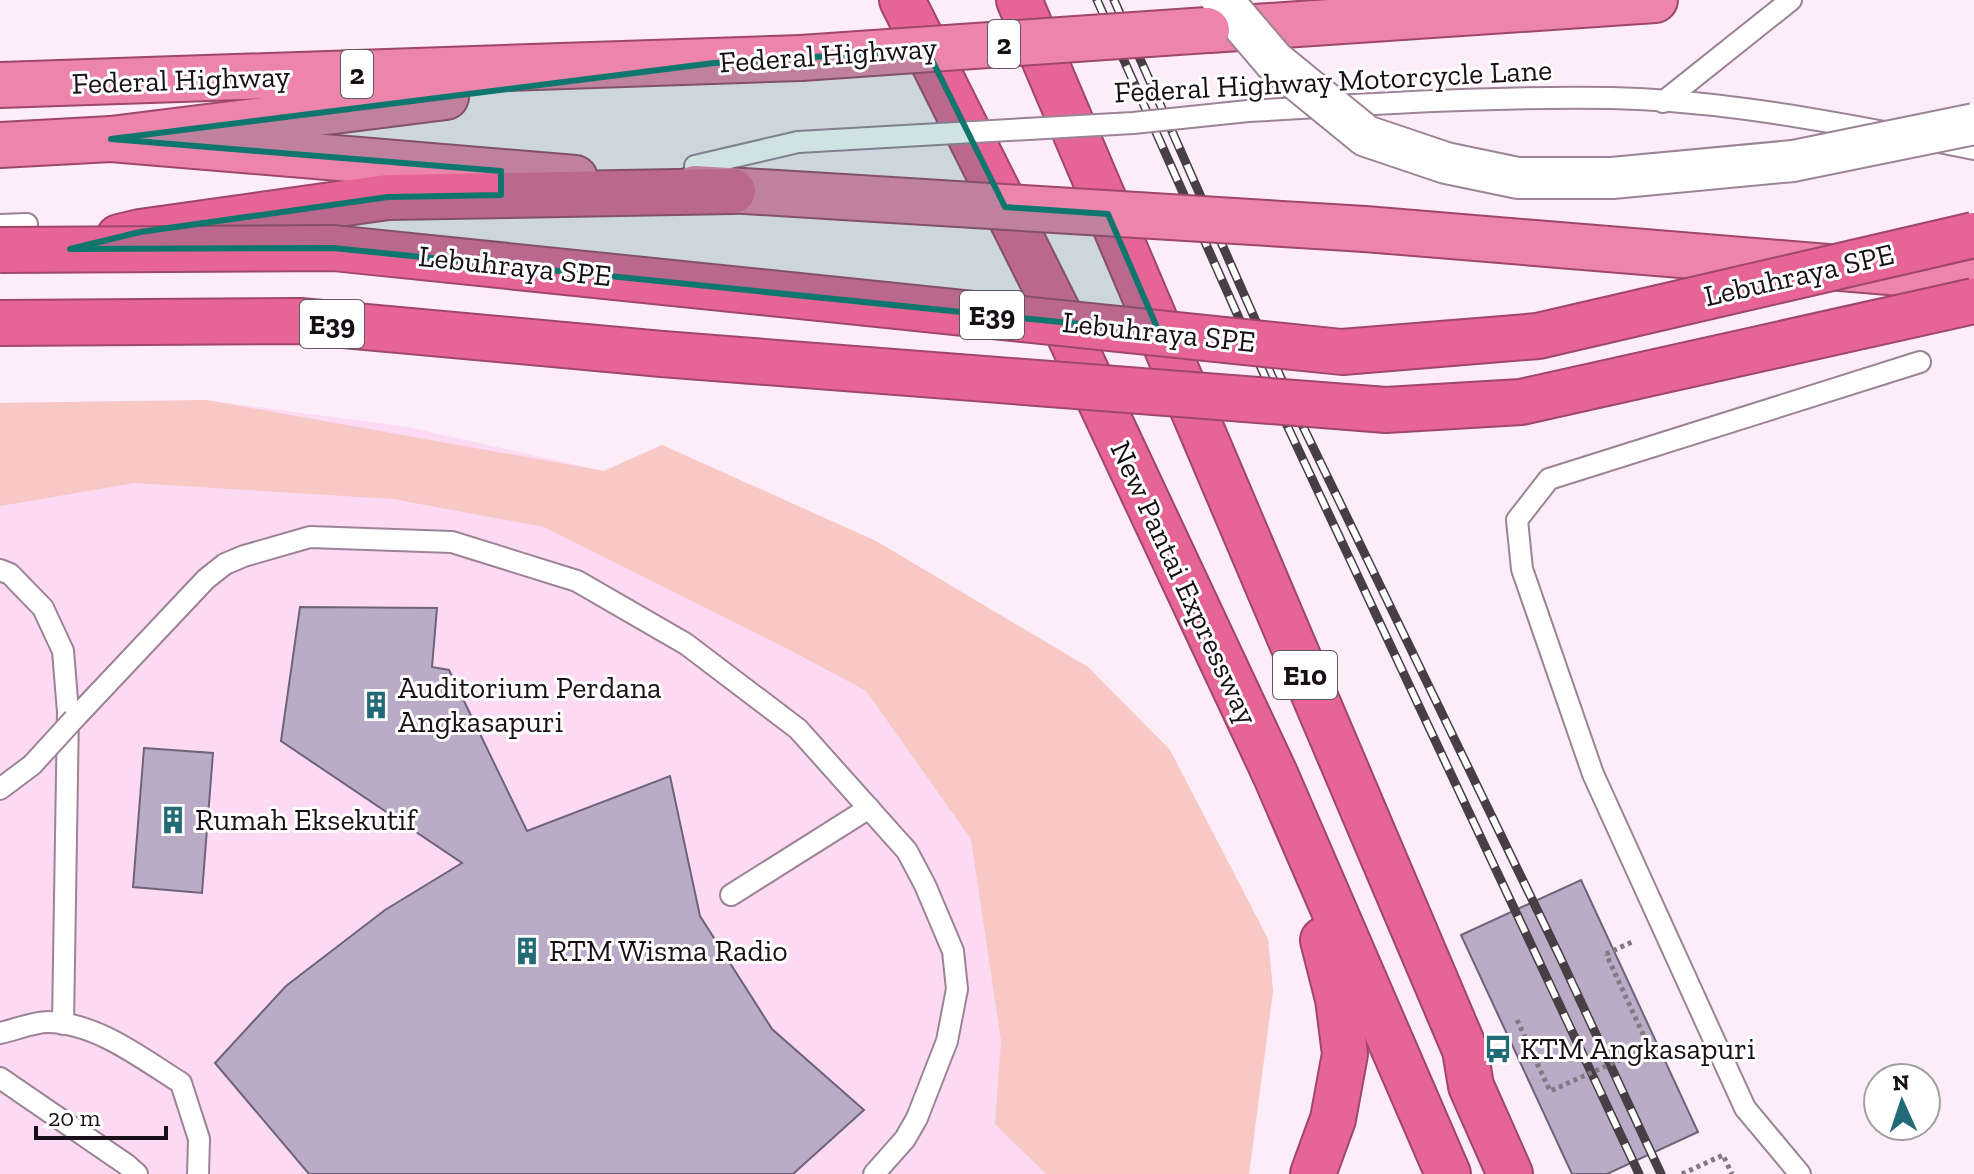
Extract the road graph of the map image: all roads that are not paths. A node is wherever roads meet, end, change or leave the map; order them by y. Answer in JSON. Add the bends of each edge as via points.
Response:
{"nodes":[{"id":1,"x":902,"y":0,"type":"edge"},
{"id":2,"x":1019,"y":0,"type":"edge"},
{"id":3,"x":1655,"y":0,"type":"edge"},
{"id":4,"x":1791,"y":0,"type":"edge"},
{"id":5,"x":1214,"y":15,"type":"edge"},
{"id":6,"x":714,"y":63,"type":"junction"},
{"id":7,"x":0,"y":85,"type":"edge"},
{"id":8,"x":1663,"y":102,"type":"junction"},
{"id":9,"x":1974,"y":124,"type":"edge"},
{"id":10,"x":111,"y":139,"type":"junction"},
{"id":11,"x":0,"y":145,"type":"edge"},
{"id":12,"x":1974,"y":149,"type":"edge"},
{"id":13,"x":695,"y":166,"type":"dead end"},
{"id":14,"x":733,"y":191,"type":"junction"},
{"id":15,"x":0,"y":225,"type":"edge"},
{"id":16,"x":1974,"y":235,"type":"edge"},
{"id":17,"x":14,"y":237,"type":"edge"},
{"id":18,"x":0,"y":267,"type":"edge"},
{"id":19,"x":1974,"y":279,"type":"edge"},
{"id":20,"x":1974,"y":301,"type":"edge"},
{"id":21,"x":0,"y":323,"type":"edge"},
{"id":22,"x":1920,"y":362,"type":"dead end"},
{"id":23,"x":0,"y":570,"type":"edge"},
{"id":24,"x":1275,"y":774,"type":"junction"},
{"id":25,"x":0,"y":789,"type":"edge"},
{"id":26,"x":869,"y":808,"type":"junction"},
{"id":27,"x":731,"y":895,"type":"dead end"},
{"id":28,"x":63,"y":1024,"type":"junction"},
{"id":29,"x":0,"y":1033,"type":"edge"},
{"id":30,"x":0,"y":1078,"type":"edge"},
{"id":31,"x":137,"y":1174,"type":"edge"},
{"id":32,"x":198,"y":1174,"type":"edge"},
{"id":33,"x":874,"y":1174,"type":"edge"},
{"id":34,"x":1313,"y":1174,"type":"edge"},
{"id":35,"x":1448,"y":1174,"type":"edge"},
{"id":36,"x":1510,"y":1174,"type":"edge"},
{"id":37,"x":1800,"y":1174,"type":"edge"}],
"edges":[{"from":1,"to":24,"type":"highway","name":"New Pantai Expressway","number":"E10","via":[[1065,326]]},
{"from":2,"to":36,"type":"highway","number":"E10","via":[[1465,1050],[1471,1086]]},
{"from":3,"to":5,"type":"highway","name":"Federal Highway","number":"2"},
{"from":4,"to":8,"type":"lane"},
{"from":5,"to":6,"type":"highway","name":"Federal Highway","number":"2","bridge":true},
{"from":5,"to":9,"type":"street","bridge":true,"via":[[1366,136],[1446,163],[1518,178],[1612,178],[1793,161]]},
{"from":6,"to":7,"type":"highway","name":"Federal Highway","number":"2"},
{"from":6,"to":10,"type":"highway"},
{"from":8,"to":12,"type":"lane","name":"Federal Highway Motorcycle Lane","via":[[1771,111]]},
{"from":8,"to":13,"type":"lane","name":"Federal Highway Motorcycle Lane","bridge":true,"via":[[1466,98],[1248,111],[1133,123],[798,142]]},
{"from":10,"to":11,"type":"highway"},
{"from":10,"to":14,"type":"highway"},
{"from":14,"to":18,"type":"highway","via":[[388,197],[140,232]]},
{"from":14,"to":19,"type":"highway","bridge":true,"via":[[1365,229]]},
{"from":15,"to":17,"type":"lane"},
{"from":16,"to":17,"type":"highway","name":"Lebuhraya SPE","number":"E39","bridge":true,"via":[[1538,336],[1342,352],[333,248]]},
{"from":20,"to":21,"type":"highway","name":"Lebuhraya SPE","number":"E39","bridge":true,"via":[[1521,402],[1386,410],[300,321]]},
{"from":22,"to":37,"type":"lane","via":[[1549,479],[1517,520],[1522,569],[1593,774],[1745,1108]]},
{"from":23,"to":28,"type":"lane","via":[[43,608],[63,651],[68,712]]},
{"from":24,"to":34,"type":"highway","via":[[1332,972],[1345,1054],[1333,1119]]},
{"from":24,"to":35,"type":"highway","name":"New Pantai Expressway","number":"E10"},
{"from":25,"to":26,"type":"lane","bridge":true,"via":[[32,765],[225,564],[310,537],[432,539],[577,581],[686,644],[798,729]]},
{"from":26,"to":27,"type":"lane"},
{"from":26,"to":33,"type":"lane","via":[[907,851],[925,885],[953,951],[957,989],[947,1041],[917,1118]]},
{"from":28,"to":29,"type":"lane","via":[[45,1022]]},
{"from":28,"to":32,"type":"lane","via":[[79,1025],[181,1083],[199,1139]]},
{"from":30,"to":31,"type":"lane"}]}
